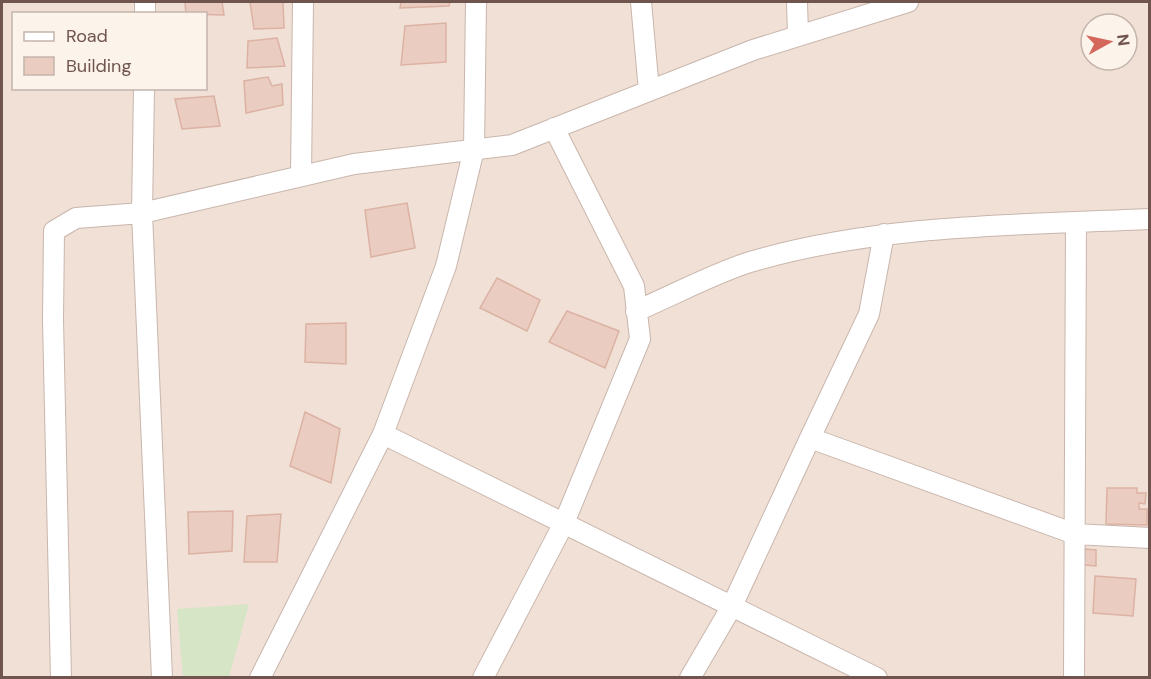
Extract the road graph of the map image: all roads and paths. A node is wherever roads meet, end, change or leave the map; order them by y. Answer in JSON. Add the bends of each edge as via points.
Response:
{"nodes":[{"id":1,"x":303,"y":2,"type":"edge"},
{"id":2,"x":476,"y":2,"type":"edge"},
{"id":3,"x":641,"y":2,"type":"edge"},
{"id":4,"x":797,"y":2,"type":"edge"},
{"id":5,"x":908,"y":2,"type":"edge"},
{"id":6,"x":798,"y":36,"type":"junction"},
{"id":7,"x":144,"y":90,"type":"edge"},
{"id":8,"x":649,"y":91,"type":"junction"},
{"id":9,"x":554,"y":128,"type":"junction"},
{"id":10,"x":474,"y":149,"type":"junction"},
{"id":11,"x":301,"y":176,"type":"junction"},
{"id":12,"x":142,"y":213,"type":"junction"},
{"id":13,"x":1149,"y":219,"type":"edge"},
{"id":14,"x":1076,"y":222,"type":"junction"},
{"id":15,"x":884,"y":234,"type":"junction"},
{"id":16,"x":636,"y":311,"type":"junction"},
{"id":17,"x":383,"y":434,"type":"junction"},
{"id":18,"x":810,"y":438,"type":"junction"},
{"id":19,"x":564,"y":523,"type":"junction"},
{"id":20,"x":1075,"y":534,"type":"junction"},
{"id":21,"x":1149,"y":538,"type":"edge"},
{"id":22,"x":732,"y":606,"type":"junction"},
{"id":23,"x":61,"y":678,"type":"edge"},
{"id":24,"x":162,"y":678,"type":"edge"},
{"id":25,"x":260,"y":678,"type":"edge"},
{"id":26,"x":483,"y":678,"type":"edge"},
{"id":27,"x":690,"y":678,"type":"edge"},
{"id":28,"x":877,"y":678,"type":"edge"},
{"id":29,"x":1074,"y":678,"type":"edge"}],
"edges":[{"from":1,"to":11,"type":"street"},
{"from":2,"to":10,"type":"street"},
{"from":3,"to":8,"type":"street"},
{"from":4,"to":6,"type":"street"},
{"from":5,"to":6,"type":"street"},
{"from":6,"to":8,"type":"street"},
{"from":7,"to":12,"type":"street"},
{"from":8,"to":9,"type":"street"},
{"from":9,"to":10,"type":"street","via":[[512,145]]},
{"from":9,"to":16,"type":"street","via":[[634,286]]},
{"from":10,"to":11,"type":"street","via":[[354,164]]},
{"from":10,"to":17,"type":"street","via":[[446,266]]},
{"from":11,"to":12,"type":"street"},
{"from":12,"to":23,"type":"street","via":[[76,219],[54,231]]},
{"from":12,"to":24,"type":"street"},
{"from":13,"to":14,"type":"street"},
{"from":14,"to":15,"type":"street"},
{"from":14,"to":20,"type":"street"},
{"from":15,"to":16,"type":"street","via":[[749,263]]},
{"from":15,"to":18,"type":"street","via":[[869,314]]},
{"from":16,"to":19,"type":"street","via":[[640,339]]},
{"from":17,"to":19,"type":"street"},
{"from":17,"to":25,"type":"street"},
{"from":18,"to":20,"type":"street"},
{"from":18,"to":22,"type":"street"},
{"from":19,"to":22,"type":"street"},
{"from":19,"to":26,"type":"street"},
{"from":20,"to":21,"type":"street"},
{"from":20,"to":29,"type":"street"},
{"from":22,"to":27,"type":"street"},
{"from":22,"to":28,"type":"street"}]}
